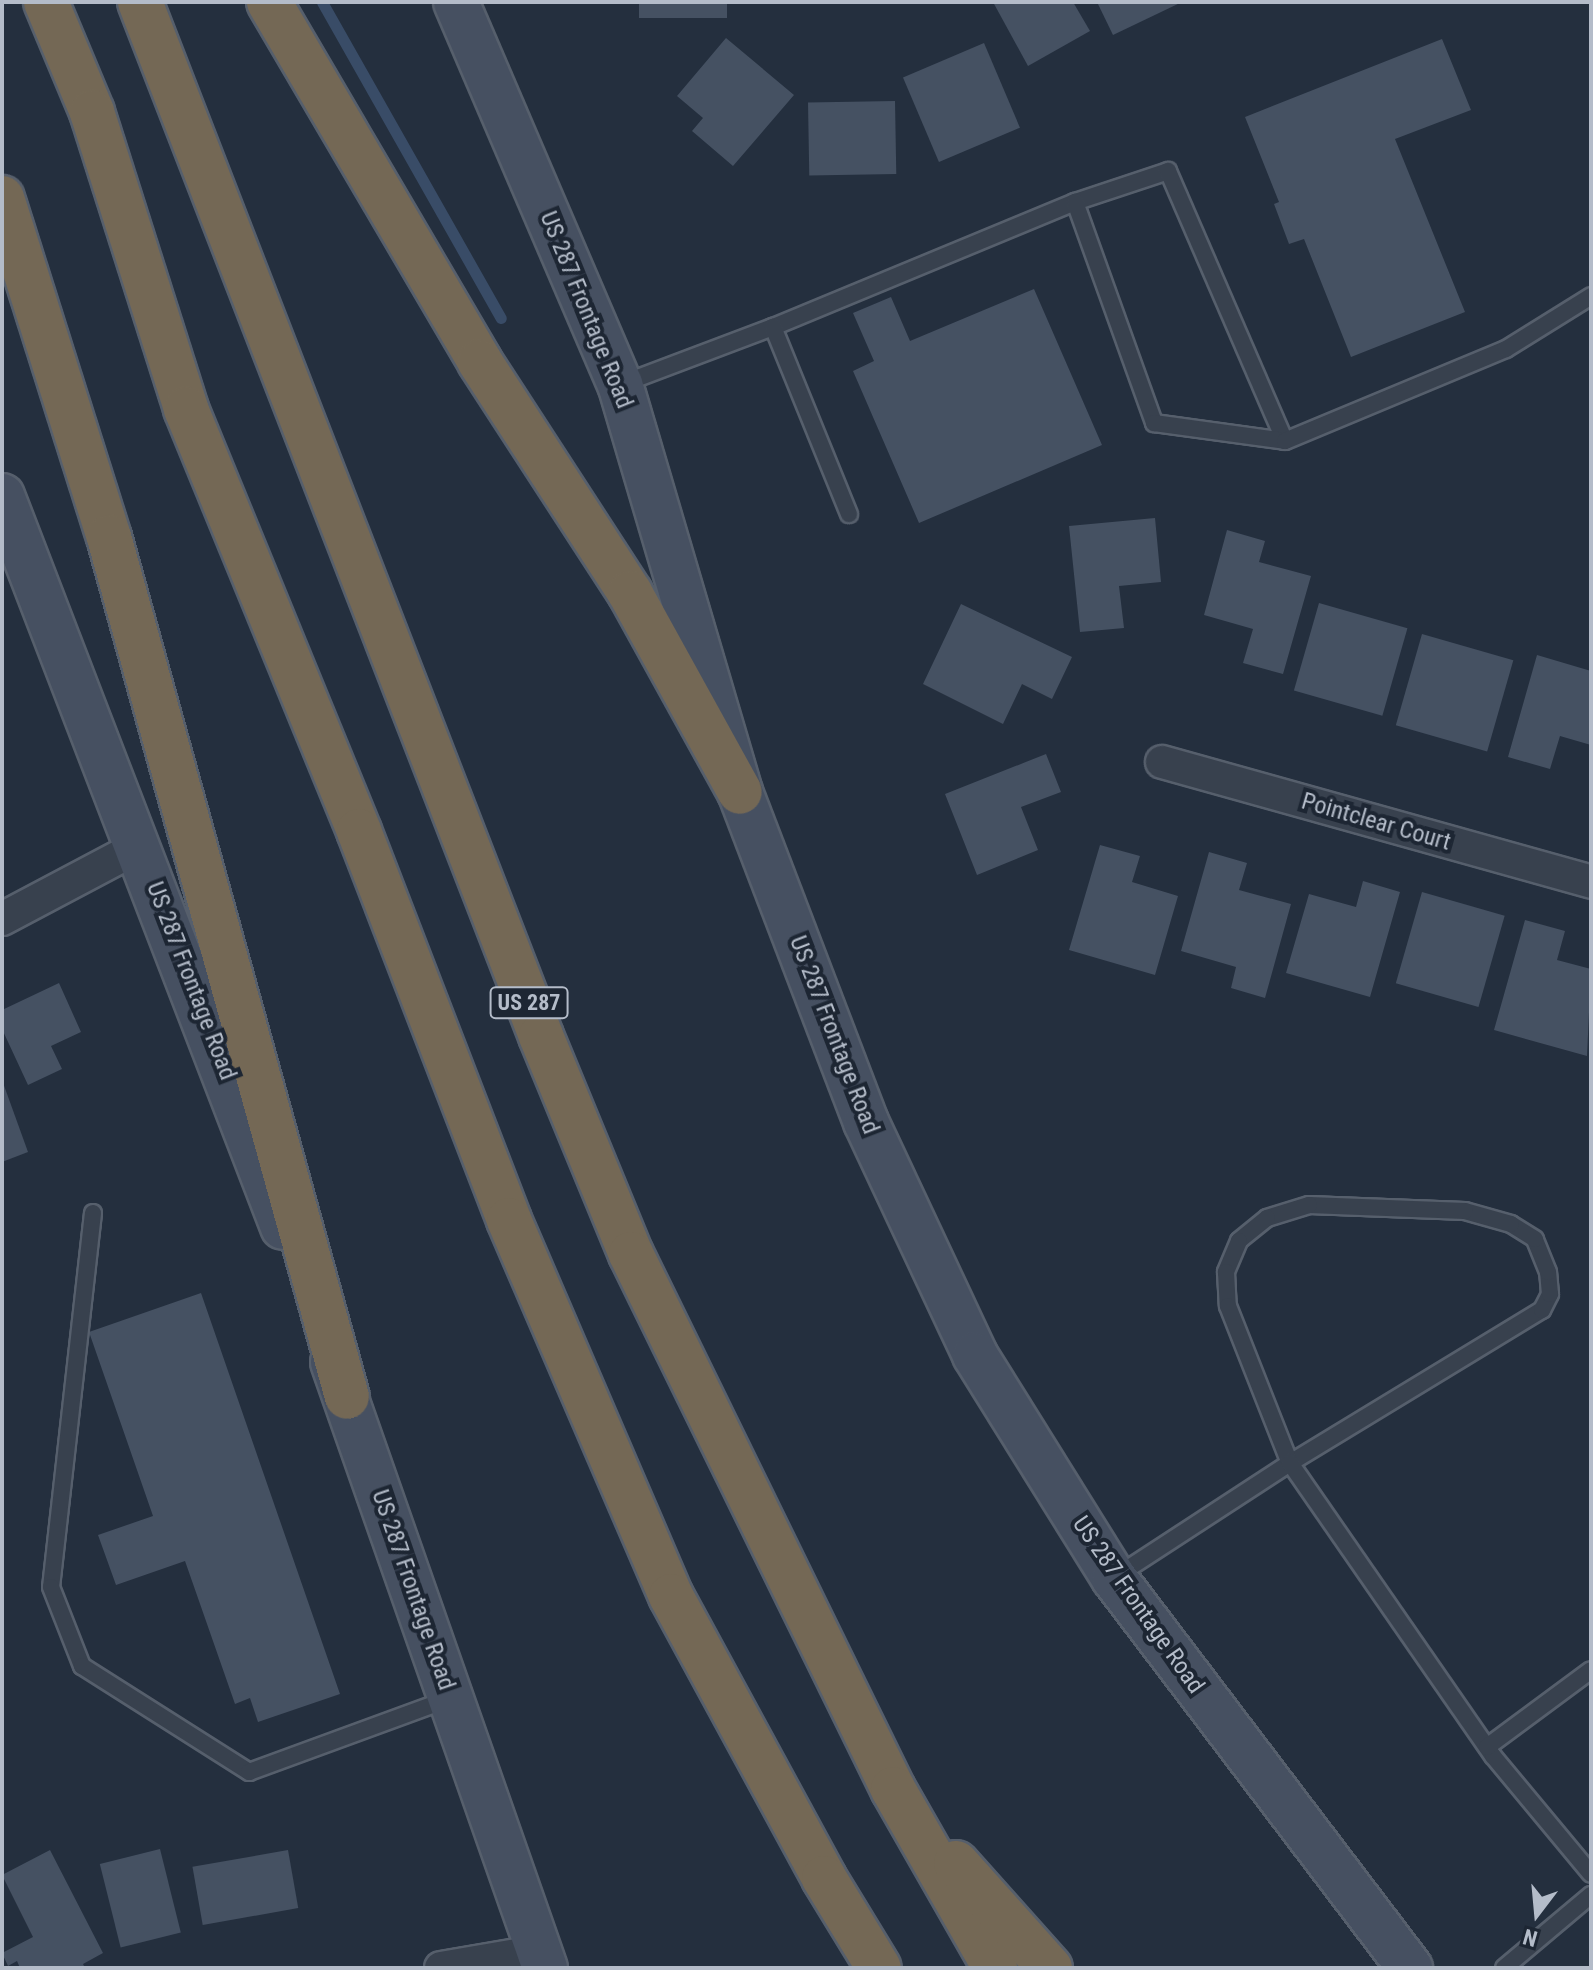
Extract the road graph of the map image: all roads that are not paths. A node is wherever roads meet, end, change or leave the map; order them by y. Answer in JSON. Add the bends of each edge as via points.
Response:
{"nodes":[{"id":1,"x":46,"y":2,"type":"edge"},
{"id":2,"x":140,"y":2,"type":"edge"},
{"id":3,"x":269,"y":2,"type":"edge"},
{"id":4,"x":456,"y":2,"type":"edge"},
{"id":5,"x":2,"y":198,"type":"edge"},
{"id":6,"x":1075,"y":202,"type":"junction"},
{"id":7,"x":1591,"y":296,"type":"edge"},
{"id":8,"x":773,"y":327,"type":"junction"},
{"id":9,"x":620,"y":384,"type":"junction"},
{"id":10,"x":1285,"y":441,"type":"junction"},
{"id":11,"x":4,"y":509,"type":"edge"},
{"id":12,"x":849,"y":514,"type":"dead end"},
{"id":13,"x":1162,"y":762,"type":"dead end"},
{"id":14,"x":740,"y":792,"type":"junction"},
{"id":15,"x":140,"y":846,"type":"junction"},
{"id":16,"x":1591,"y":882,"type":"edge"},
{"id":17,"x":2,"y":919,"type":"edge"},
{"id":18,"x":93,"y":1213,"type":"dead end"},
{"id":19,"x":347,"y":1397,"type":"junction"},
{"id":20,"x":1290,"y":1463,"type":"junction"},
{"id":21,"x":1114,"y":1578,"type":"junction"},
{"id":22,"x":1591,"y":1670,"type":"edge"},
{"id":23,"x":450,"y":1699,"type":"junction"},
{"id":24,"x":1487,"y":1747,"type":"junction"},
{"id":25,"x":893,"y":1789,"type":"junction"},
{"id":26,"x":1591,"y":1874,"type":"edge"},
{"id":27,"x":1591,"y":1895,"type":"edge"},
{"id":28,"x":542,"y":1960,"type":"edge"},
{"id":29,"x":441,"y":1968,"type":"edge"},
{"id":30,"x":879,"y":1968,"type":"edge"},
{"id":31,"x":995,"y":1968,"type":"edge"},
{"id":32,"x":1050,"y":1968,"type":"edge"},
{"id":33,"x":1410,"y":1968,"type":"edge"},
{"id":34,"x":1504,"y":1968,"type":"edge"}],
"edges":[{"from":1,"to":30,"type":"highway","via":[[92,112],[186,409],[359,831],[509,1220],[671,1596],[824,1878]]},
{"from":2,"to":25,"type":"highway","number":"US 287","via":[[541,1036],[631,1254]]},
{"from":3,"to":14,"type":"highway","via":[[480,362],[630,593]]},
{"from":4,"to":9,"type":"main road","name":"US 287 Frontage Road"},
{"from":5,"to":19,"type":"highway","via":[[109,537]]},
{"from":6,"to":8,"type":"lane"},
{"from":6,"to":10,"type":"lane","via":[[1154,423]]},
{"from":6,"to":10,"type":"lane","via":[[1168,171]]},
{"from":7,"to":10,"type":"lane","via":[[1506,349]]},
{"from":8,"to":9,"type":"lane"},
{"from":8,"to":12,"type":"lane"},
{"from":9,"to":14,"type":"main road","name":"US 287 Frontage Road"},
{"from":11,"to":15,"type":"main road","name":"US 287 Frontage Road"},
{"from":13,"to":16,"type":"street","name":"Pointclear Court"},
{"from":14,"to":21,"type":"main road","name":"US 287 Frontage Road","via":[[866,1122],[975,1355]]},
{"from":15,"to":17,"type":"street"},
{"from":15,"to":19,"type":"main road","name":"US 287 Frontage Road"},
{"from":18,"to":23,"type":"lane","via":[[51,1587],[82,1666],[249,1772]]},
{"from":19,"to":23,"type":"main road","name":"US 287 Frontage Road"},
{"from":20,"to":20,"type":"lane","via":[[1542,1310],[1550,1294],[1548,1272],[1535,1239],[1511,1224],[1465,1211],[1325,1204],[1267,1218],[1239,1241],[1226,1272],[1228,1306]]},
{"from":20,"to":21,"type":"lane"},
{"from":20,"to":24,"type":"lane"},
{"from":21,"to":33,"type":"main road","name":"US 287 Frontage Road"},
{"from":22,"to":24,"type":"lane"},
{"from":23,"to":28,"type":"main road","name":"US 287 Frontage Road"},
{"from":24,"to":26,"type":"lane"},
{"from":25,"to":31,"type":"highway","number":"US 287"},
{"from":25,"to":32,"type":"highway"},
{"from":27,"to":34,"type":"lane"},
{"from":28,"to":29,"type":"street"}]}
